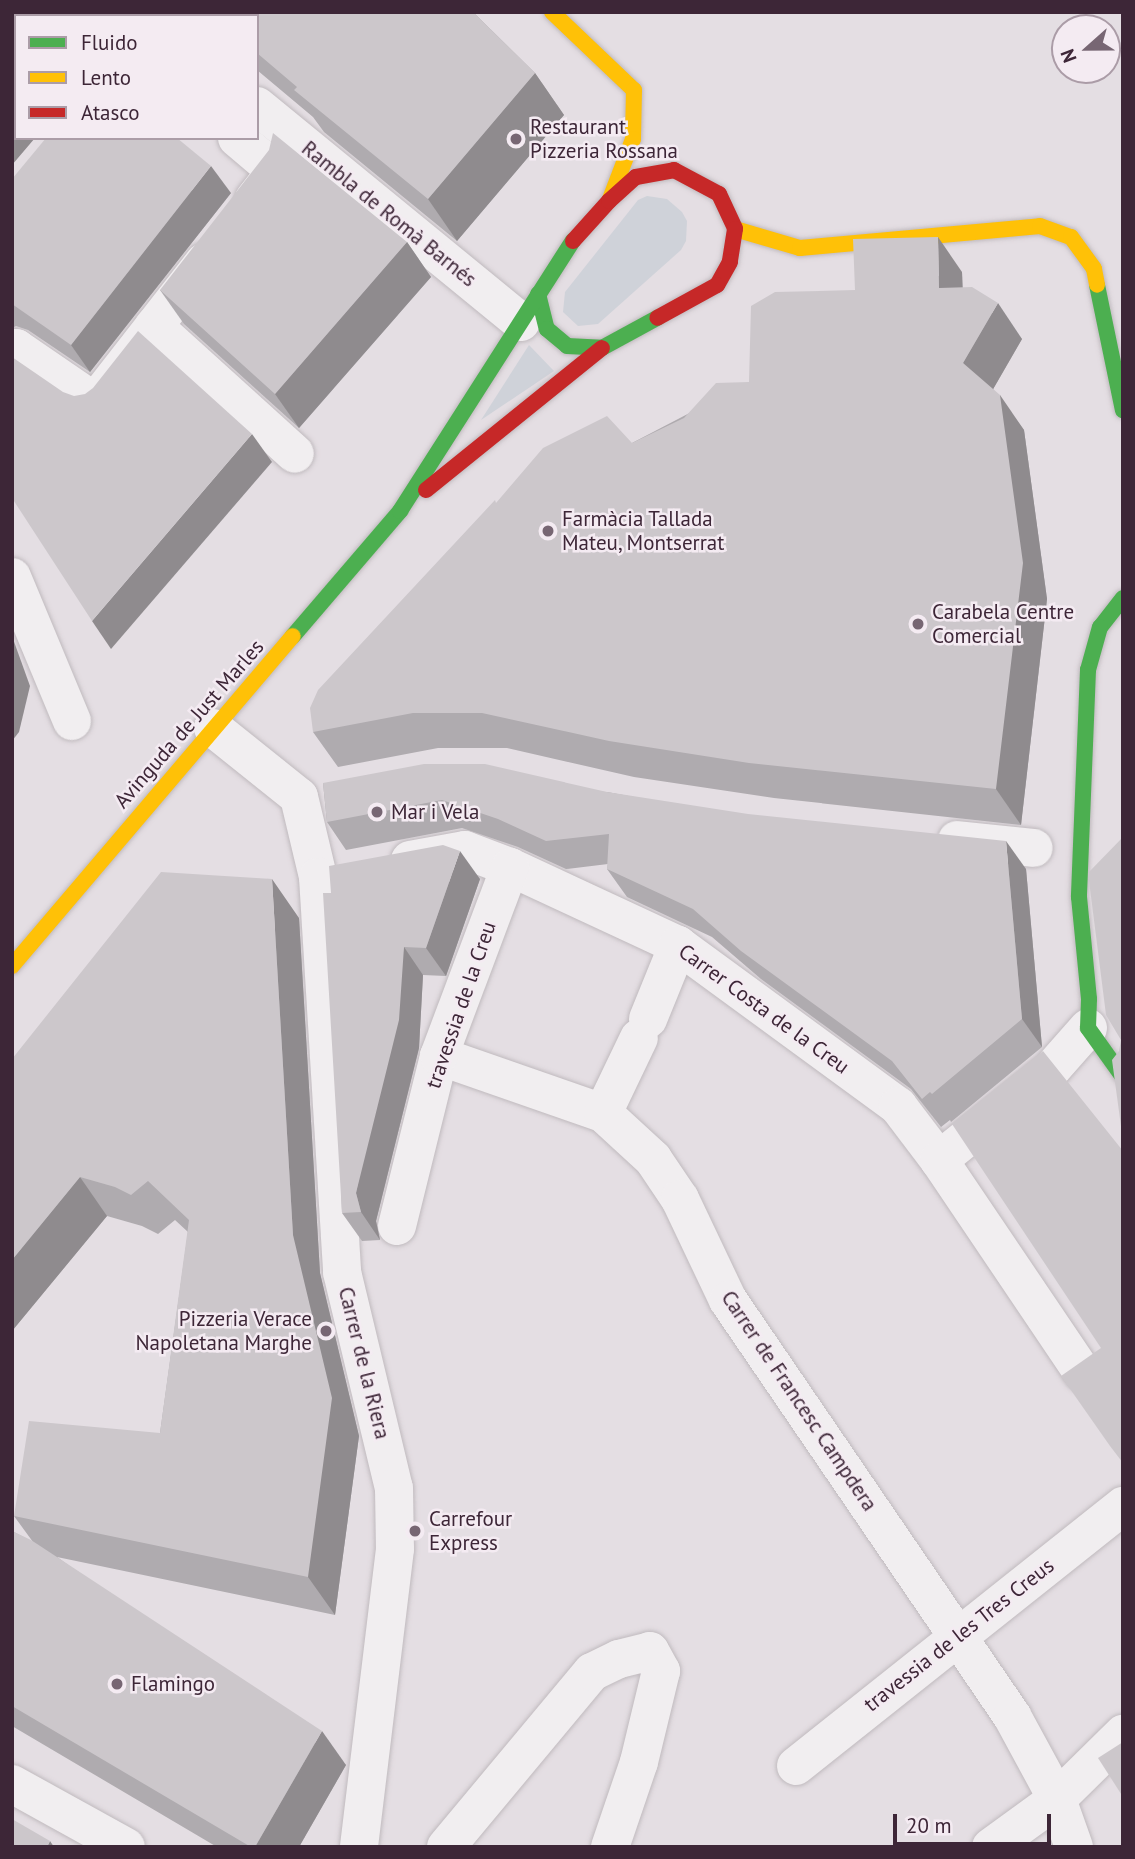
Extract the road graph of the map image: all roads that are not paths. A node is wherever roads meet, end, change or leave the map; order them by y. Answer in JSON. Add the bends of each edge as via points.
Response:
{"nodes":[{"id":1,"x":552,"y":12,"type":"edge"},
{"id":2,"x":259,"y":107,"type":"edge"},
{"id":3,"x":239,"y":140,"type":"edge"},
{"id":4,"x":609,"y":201,"type":"junction"},
{"id":5,"x":734,"y":229,"type":"junction"},
{"id":6,"x":530,"y":308,"type":"junction"},
{"id":7,"x":154,"y":326,"type":"junction"},
{"id":8,"x":602,"y":348,"type":"junction"},
{"id":9,"x":12,"y":351,"type":"edge"},
{"id":10,"x":1123,"y":410,"type":"edge"},
{"id":11,"x":295,"y":454,"type":"dead end"},
{"id":12,"x":400,"y":510,"type":"junction"},
{"id":13,"x":12,"y":577,"type":"edge"},
{"id":14,"x":1123,"y":598,"type":"edge"},
{"id":15,"x":72,"y":721,"type":"dead end"},
{"id":16,"x":214,"y":728,"type":"junction"},
{"id":17,"x":338,"y":789,"type":"edge"},
{"id":18,"x":299,"y":797,"type":"junction"},
{"id":19,"x":923,"y":836,"type":"edge"},
{"id":20,"x":1034,"y":848,"type":"dead end"},
{"id":21,"x":510,"y":867,"type":"junction"},
{"id":22,"x":318,"y":877,"type":"junction"},
{"id":23,"x":678,"y":945,"type":"junction"},
{"id":24,"x":12,"y":966,"type":"edge"},
{"id":25,"x":1088,"y":1028,"type":"junction"},
{"id":26,"x":439,"y":1056,"type":"junction"},
{"id":27,"x":1123,"y":1077,"type":"edge"},
{"id":28,"x":603,"y":1113,"type":"junction"},
{"id":29,"x":939,"y":1160,"type":"junction"},
{"id":30,"x":397,"y":1226,"type":"dead end"},
{"id":31,"x":1082,"y":1372,"type":"edge"},
{"id":32,"x":1123,"y":1506,"type":"edge"},
{"id":33,"x":958,"y":1635,"type":"junction"},
{"id":34,"x":1123,"y":1734,"type":"edge"},
{"id":35,"x":796,"y":1766,"type":"dead end"},
{"id":36,"x":12,"y":1784,"type":"edge"},
{"id":37,"x":1057,"y":1799,"type":"junction"},
{"id":38,"x":126,"y":1847,"type":"edge"},
{"id":39,"x":359,"y":1847,"type":"edge"},
{"id":40,"x":446,"y":1847,"type":"edge"},
{"id":41,"x":610,"y":1847,"type":"edge"},
{"id":42,"x":991,"y":1847,"type":"edge"},
{"id":43,"x":1074,"y":1847,"type":"edge"}],
"edges":[{"from":1,"to":4,"type":"street","via":[[634,90],[633,139]]},
{"from":2,"to":6,"type":"street","name":"Rambla de Romà Barnés"},
{"from":3,"to":7,"type":"street","via":[[276,171]]},
{"from":4,"to":5,"type":"street","via":[[636,177],[674,170],[719,194]]},
{"from":4,"to":6,"type":"street","name":"Avinguda de Just Marles","via":[[572,243]]},
{"from":5,"to":8,"type":"street","name":"Avinguda de Just Marles","via":[[730,262],[717,285]]},
{"from":5,"to":10,"type":"street","via":[[800,248],[1040,226],[1071,237],[1094,269]]},
{"from":6,"to":8,"type":"street","via":[[567,346]]},
{"from":6,"to":12,"type":"street","name":"Avinguda de Just Marles"},
{"from":7,"to":9,"type":"street","via":[[95,402],[16,348]]},
{"from":7,"to":11,"type":"street"},
{"from":8,"to":12,"type":"street","name":"Avinguda de Just Marles"},
{"from":12,"to":16,"type":"street","name":"Avinguda de Just Marles"},
{"from":13,"to":15,"type":"street"},
{"from":14,"to":25,"type":"street","via":[[1100,627],[1088,670],[1079,897]]},
{"from":16,"to":18,"type":"street"},
{"from":16,"to":24,"type":"street","name":"Avinguda de Just Marles"},
{"from":17,"to":18,"type":"street"},
{"from":18,"to":22,"type":"street","name":"Carrer de la Riera"},
{"from":19,"to":20,"type":"street"},
{"from":21,"to":22,"type":"street","name":"Carrer Costa de la Creu","via":[[465,850]]},
{"from":21,"to":23,"type":"street","name":"Carrer Costa de la Creu"},
{"from":21,"to":26,"type":"street","name":"travessia de la Creu"},
{"from":22,"to":39,"type":"street","name":"Carrer de la Riera","via":[[342,1272],[394,1488],[395,1549]]},
{"from":23,"to":28,"type":"street"},
{"from":23,"to":29,"type":"street","name":"Carrer Costa de la Creu","via":[[898,1106]]},
{"from":25,"to":27,"type":"street"},
{"from":25,"to":29,"type":"street","via":[[1051,1070]]},
{"from":26,"to":28,"type":"street","name":"Carrer de Francesc Campdera"},
{"from":26,"to":30,"type":"street","name":"travessia de la Creu"},
{"from":28,"to":33,"type":"street","name":"Carrer de Francesc Campdera","via":[[653,1159],[680,1199],[728,1300]]},
{"from":29,"to":31,"type":"street","name":"Carrer Costa de la Creu"},
{"from":32,"to":33,"type":"street","name":"travessia de les Tres Creus"},
{"from":33,"to":35,"type":"street","name":"travessia de les Tres Creus"},
{"from":33,"to":37,"type":"street","name":"Carrer de Francesc Campdera","via":[[1012,1716]]},
{"from":34,"to":37,"type":"street"},
{"from":36,"to":38,"type":"street"},
{"from":37,"to":42,"type":"street"},
{"from":37,"to":43,"type":"street","name":"Carrer de Francesc Campdera"},
{"from":40,"to":41,"type":"street","via":[[592,1672],[650,1651],[661,1671],[639,1762]]}]}
